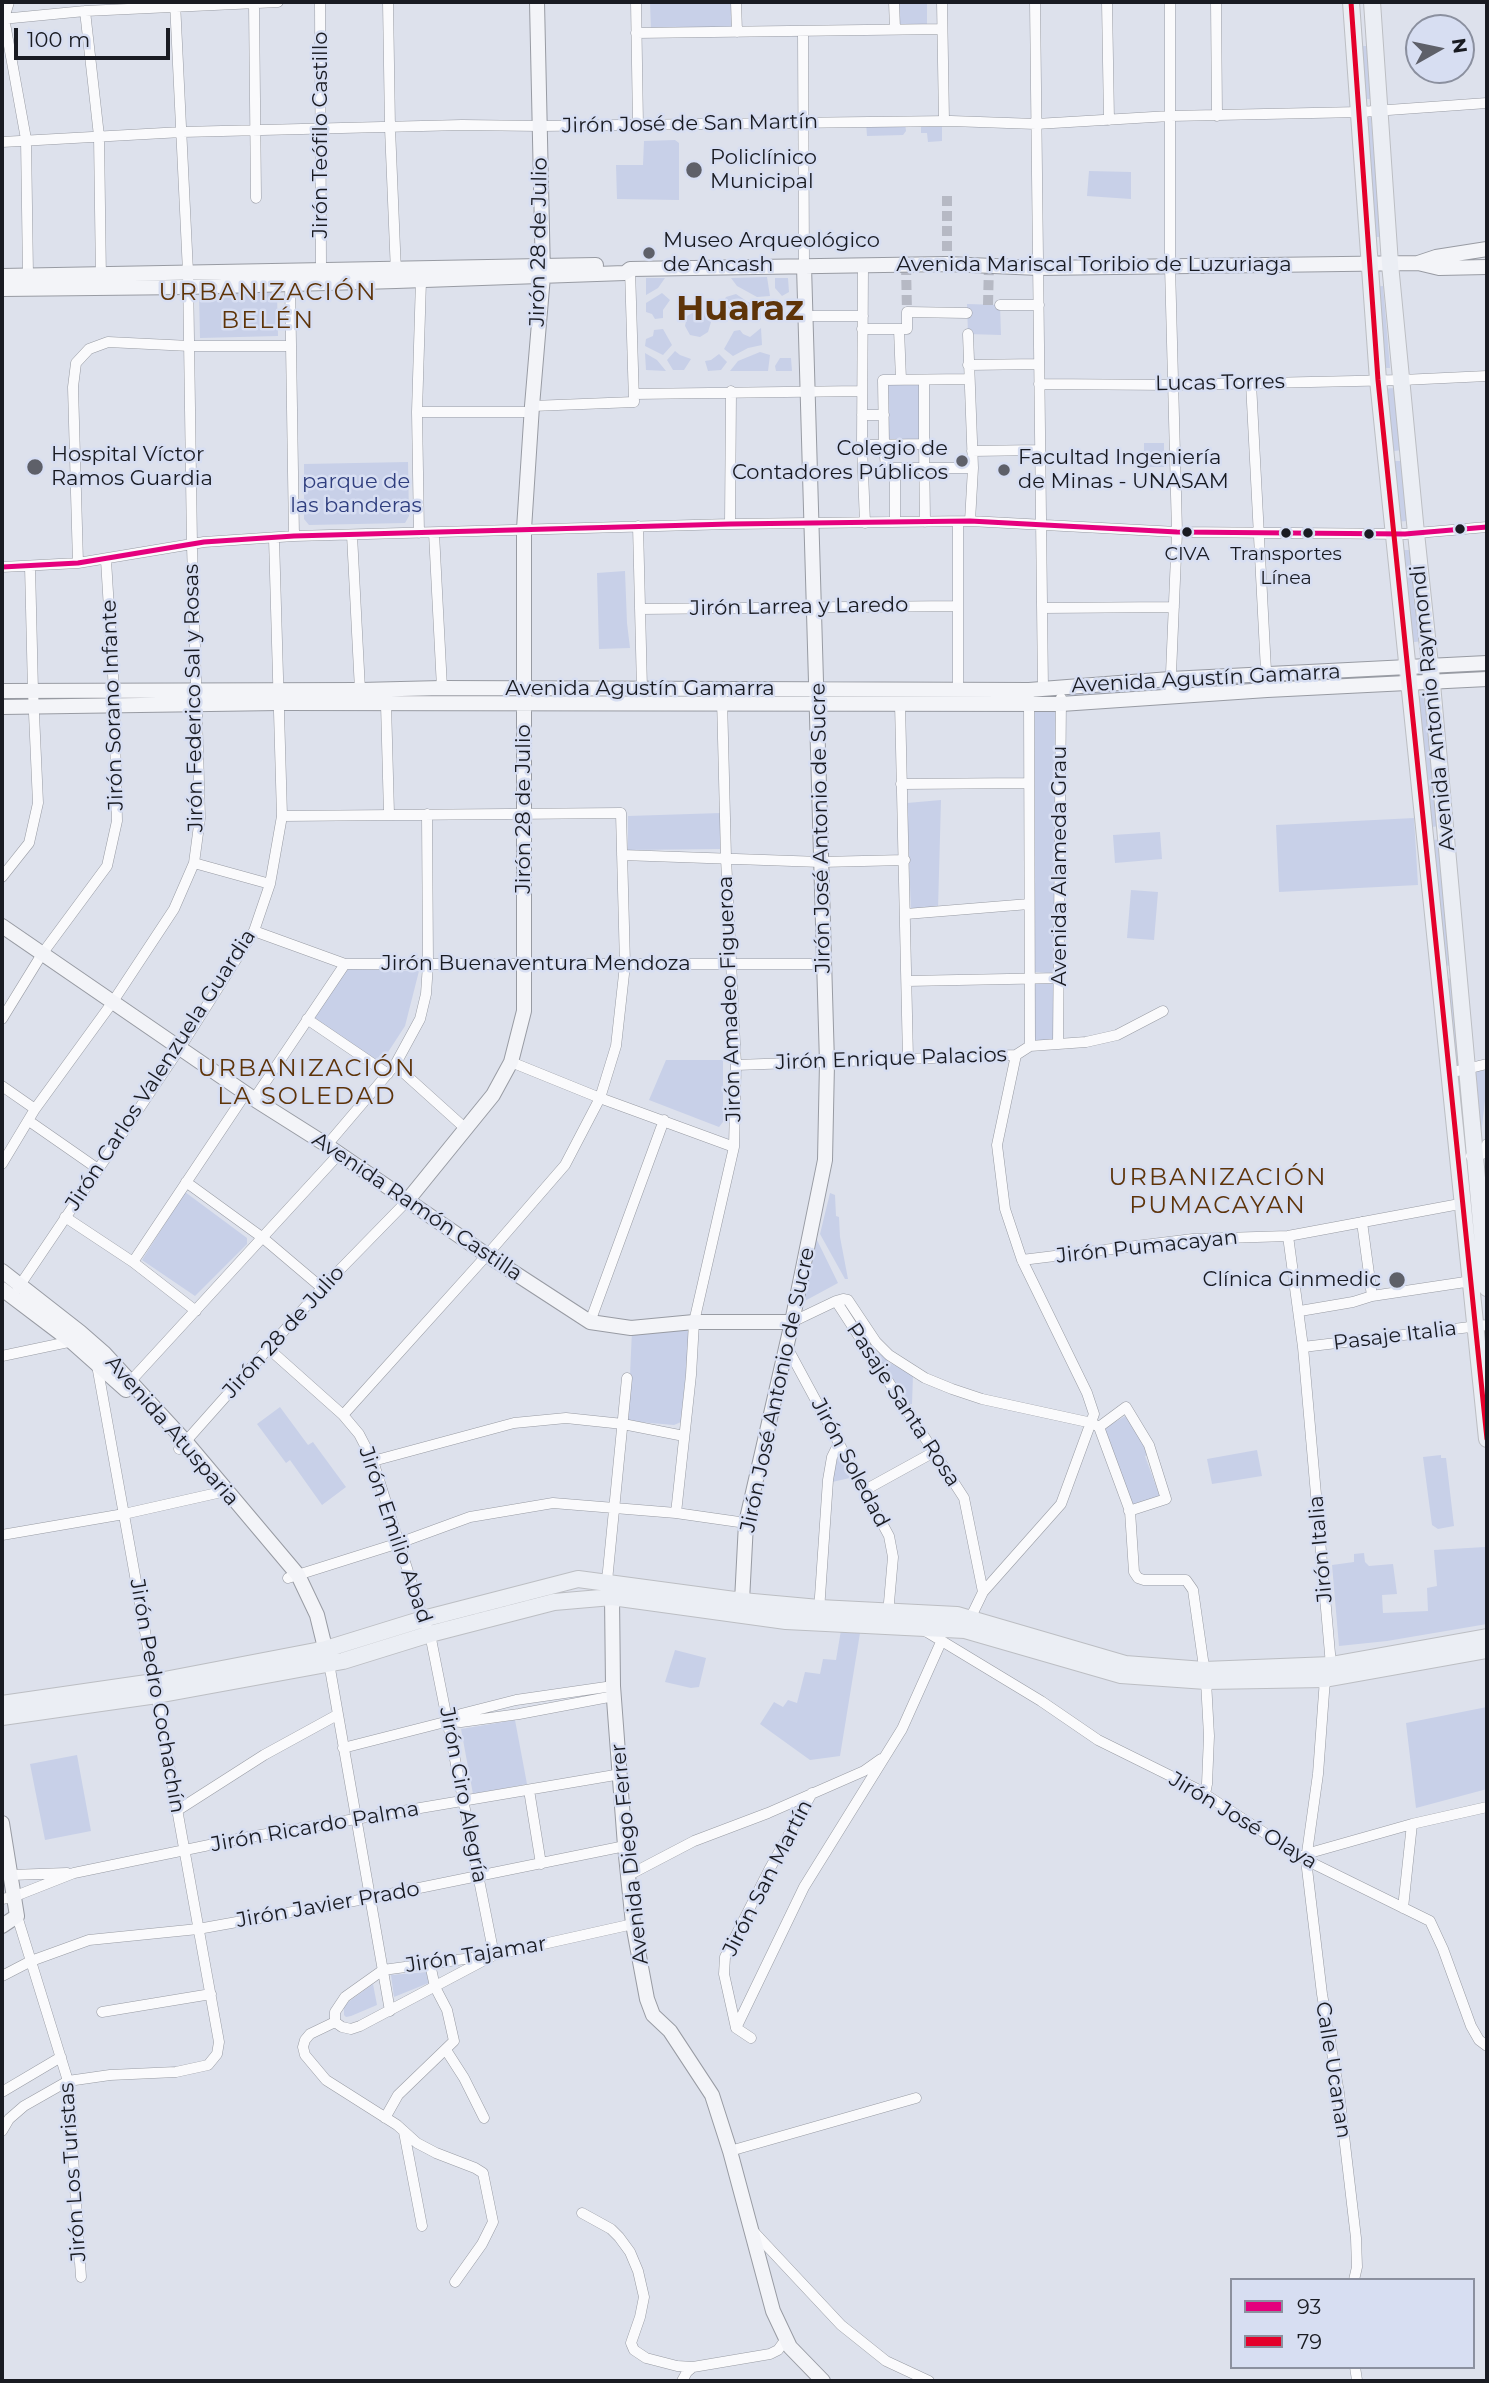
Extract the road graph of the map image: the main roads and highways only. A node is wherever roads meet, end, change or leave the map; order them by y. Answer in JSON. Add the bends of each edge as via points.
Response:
{"nodes":[{"id":1,"x":537,"y":2,"type":"edge"},
{"id":2,"x":1351,"y":2,"type":"edge"},
{"id":3,"x":1371,"y":2,"type":"edge"},
{"id":4,"x":1374,"y":35,"type":"junction"},
{"id":5,"x":1354,"y":36,"type":"junction"},
{"id":6,"x":1487,"y":249,"type":"edge"},
{"id":7,"x":1418,"y":263,"type":"junction"},
{"id":8,"x":1370,"y":264,"type":"junction"},
{"id":9,"x":1390,"y":264,"type":"junction"},
{"id":10,"x":804,"y":266,"type":"junction"},
{"id":11,"x":1487,"y":267,"type":"edge"},
{"id":12,"x":543,"y":270,"type":"junction"},
{"id":13,"x":396,"y":274,"type":"junction"},
{"id":14,"x":2,"y":276,"type":"edge"},
{"id":15,"x":290,"y":276,"type":"junction"},
{"id":16,"x":101,"y":281,"type":"junction"},
{"id":17,"x":2,"y":289,"type":"edge"},
{"id":18,"x":1487,"y":663,"type":"edge"},
{"id":19,"x":1431,"y":666,"type":"junction"},
{"id":20,"x":1407,"y":668,"type":"junction"},
{"id":21,"x":1487,"y":680,"type":"edge"},
{"id":22,"x":1409,"y":684,"type":"junction"},
{"id":23,"x":1432,"y":684,"type":"junction"},
{"id":24,"x":523,"y":689,"type":"junction"},
{"id":25,"x":2,"y":691,"type":"edge"},
{"id":26,"x":1034,"y":694,"type":"junction"},
{"id":27,"x":818,"y":695,"type":"junction"},
{"id":28,"x":279,"y":697,"type":"junction"},
{"id":29,"x":722,"y":697,"type":"junction"},
{"id":30,"x":33,"y":698,"type":"junction"},
{"id":31,"x":523,"y":704,"type":"junction"},
{"id":32,"x":2,"y":707,"type":"edge"},
{"id":33,"x":1446,"y":831,"type":"junction"},
{"id":34,"x":1425,"y":834,"type":"junction"},
{"id":35,"x":2,"y":926,"type":"edge"},
{"id":36,"x":1458,"y":973,"type":"junction"},
{"id":37,"x":1438,"y":975,"type":"junction"},
{"id":38,"x":1479,"y":1153,"type":"edge"},
{"id":39,"x":407,"y":1201,"type":"junction"},
{"id":40,"x":1470,"y":1203,"type":"junction"},
{"id":41,"x":2,"y":1271,"type":"edge"},
{"id":42,"x":1487,"y":1288,"type":"edge"},
{"id":43,"x":12,"y":1290,"type":"edge"},
{"id":44,"x":792,"y":1322,"type":"junction"},
{"id":45,"x":1482,"y":1326,"type":"edge"},
{"id":46,"x":1487,"y":1439,"type":"edge"},
{"id":47,"x":607,"y":1581,"type":"junction"},
{"id":48,"x":612,"y":1597,"type":"junction"},
{"id":49,"x":740,"y":1608,"type":"junction"},
{"id":50,"x":427,"y":1626,"type":"junction"},
{"id":51,"x":1487,"y":1637,"type":"edge"},
{"id":52,"x":1487,"y":1650,"type":"edge"},
{"id":53,"x":327,"y":1656,"type":"junction"},
{"id":54,"x":1328,"y":1672,"type":"junction"},
{"id":55,"x":155,"y":1689,"type":"junction"},
{"id":56,"x":2,"y":1704,"type":"edge"},
{"id":57,"x":2,"y":1717,"type":"edge"},
{"id":58,"x":2,"y":1823,"type":"edge"},
{"id":59,"x":8,"y":1898,"type":"edge"},
{"id":60,"x":2,"y":1926,"type":"edge"},
{"id":61,"x":823,"y":2381,"type":"edge"}],
"edges":[{"from":1,"to":12,"type":"main road","name":"Jirón 28 de Julio"},
{"from":2,"to":5,"type":"main road","name":"Avenida Antonio Raymondi"},
{"from":3,"to":4,"type":"main road","name":"Avenida Antonio Raymondi"},
{"from":4,"to":5,"type":"main road"},
{"from":4,"to":9,"type":"main road","name":"Avenida Antonio Raymondi"},
{"from":5,"to":8,"type":"main road","name":"Avenida Antonio Raymondi"},
{"from":6,"to":7,"type":"main road"},
{"from":7,"to":9,"type":"main road","name":"Avenida Mariscal Toribio de Luzuriaga"},
{"from":7,"to":11,"type":"main road","via":[[1439,268]]},
{"from":8,"to":9,"type":"main road","name":"Avenida Mariscal Toribio de Luzuriaga"},
{"from":8,"to":10,"type":"main road","name":"Avenida Mariscal Toribio de Luzuriaga"},
{"from":8,"to":20,"type":"main road","name":"Avenida Antonio Raymondi"},
{"from":9,"to":19,"type":"main road","name":"Avenida Antonio Raymondi"},
{"from":10,"to":12,"type":"main road","name":"Avenida Mariscal Toribio de Luzuriaga","via":[[630,269],[625,264]]},
{"from":10,"to":27,"type":"main road","name":"Jirón José Antonio de Sucre"},
{"from":12,"to":13,"type":"main road","name":"Avenida Mariscal Toribio de Luzuriaga"},
{"from":12,"to":13,"type":"main road","name":"Avenida Mariscal Toribio de Luzuriaga","via":[[421,280]]},
{"from":12,"to":24,"type":"main road","name":"Jirón 28 de Julio","via":[[524,530]]},
{"from":13,"to":15,"type":"main road","name":"Avenida Mariscal Toribio de Luzuriaga"},
{"from":13,"to":15,"type":"main road","name":"Avenida Mariscal Toribio de Luzuriaga","via":[[321,269]]},
{"from":14,"to":16,"type":"main road","name":"Avenida Mariscal Toribio de Luzuriaga"},
{"from":15,"to":16,"type":"main road","name":"Avenida Mariscal Toribio de Luzuriaga"},
{"from":16,"to":17,"type":"main road","name":"Avenida Mariscal Toribio de Luzuriaga"},
{"from":18,"to":19,"type":"main road","name":"Avenida Agustín Gamarra"},
{"from":19,"to":20,"type":"main road","name":"Avenida Agustín Gamarra"},
{"from":19,"to":23,"type":"main road","name":"Avenida Antonio Raymondi"},
{"from":20,"to":22,"type":"main road","name":"Avenida Antonio Raymondi"},
{"from":20,"to":26,"type":"main road","name":"Avenida Agustín Gamarra","via":[[1170,679]]},
{"from":21,"to":23,"type":"main road","name":"Avenida Agustín Gamarra"},
{"from":22,"to":23,"type":"main road","name":"Avenida Agustín Gamarra"},
{"from":22,"to":26,"type":"main road","name":"Avenida Agustín Gamarra","via":[[1061,704]]},
{"from":22,"to":34,"type":"main road","name":"Avenida Antonio Raymondi"},
{"from":23,"to":33,"type":"main road","name":"Avenida Antonio Raymondi"},
{"from":24,"to":28,"type":"main road","name":"Avenida Agustín Gamarra","via":[[442,688]]},
{"from":24,"to":29,"type":"main road","name":"Avenida Agustín Gamarra","via":[[642,689]]},
{"from":24,"to":31,"type":"main road","name":"Jirón 28 de Julio"},
{"from":25,"to":30,"type":"main road","name":"Avenida Agustín Gamarra"},
{"from":26,"to":27,"type":"main road","name":"Avenida Agustín Gamarra","via":[[958,688]]},
{"from":26,"to":27,"type":"main road","name":"Avenida Agustín Gamarra","via":[[900,703]]},
{"from":27,"to":29,"type":"main road","name":"Avenida Agustín Gamarra"},
{"from":27,"to":44,"type":"main road","name":"Jirón José Antonio de Sucre","via":[[825,1160]]},
{"from":28,"to":30,"type":"main road","name":"Avenida Agustín Gamarra"},
{"from":28,"to":31,"type":"main road","name":"Avenida Agustín Gamarra","via":[[386,704]]},
{"from":29,"to":31,"type":"main road","name":"Avenida Agustín Gamarra"},
{"from":30,"to":32,"type":"main road","name":"Avenida Agustín Gamarra"},
{"from":31,"to":39,"type":"main road","name":"Jirón 28 de Julio","via":[[524,1011],[511,1062],[493,1095]]},
{"from":33,"to":34,"type":"main road"},
{"from":33,"to":36,"type":"main road","name":"Avenida Antonio Raymondi"},
{"from":34,"to":37,"type":"main road","name":"Avenida Antonio Raymondi"},
{"from":35,"to":39,"type":"main road","name":"Avenida Ramón Castilla"},
{"from":36,"to":37,"type":"main road"},
{"from":36,"to":38,"type":"main road","name":"Avenida Antonio Raymondi"},
{"from":37,"to":38,"type":"main road","name":"Avenida Antonio Raymondi","via":[[1449,1073]]},
{"from":38,"to":40,"type":"main road","name":"Avenida Antonio Raymondi"},
{"from":39,"to":44,"type":"main road","name":"Avenida Ramón Castilla","via":[[590,1322],[631,1328],[694,1322]]},
{"from":40,"to":42,"type":"main road","name":"Avenida Antonio Raymondi"},
{"from":40,"to":45,"type":"main road","name":"Avenida Antonio Raymondi","via":[[1472,1281]]},
{"from":41,"to":43,"type":"main road","name":"Avenida Atusparia"},
{"from":43,"to":53,"type":"main road","name":"Avenida Atusparia","via":[[100,1358],[183,1446],[293,1576],[317,1615]]},
{"from":44,"to":49,"type":"main road","name":"Jirón José Antonio de Sucre","via":[[746,1522]]},
{"from":45,"to":46,"type":"main road","name":"Avenida Antonio Raymondi"},
{"from":47,"to":48,"type":"main road","name":"Avenida Diego Ferrer"},
{"from":47,"to":49,"type":"main road"},
{"from":47,"to":50,"type":"main road","via":[[578,1578],[559,1582]]},
{"from":48,"to":49,"type":"main road"},
{"from":48,"to":50,"type":"main road","via":[[554,1602]]},
{"from":48,"to":61,"type":"main road","name":"Avenida Diego Ferrer","via":[[625,1846],[647,1999],[653,2015],[670,2031],[712,2095],[773,2311],[790,2347]]},
{"from":49,"to":54,"type":"main road","via":[[968,1624],[1092,1661],[1121,1675]]},
{"from":50,"to":53,"type":"main road","via":[[343,1661]]},
{"from":51,"to":54,"type":"main road"},
{"from":52,"to":54,"type":"main road"},
{"from":53,"to":55,"type":"main road"},
{"from":55,"to":56,"type":"main road"},
{"from":55,"to":57,"type":"main road"},
{"from":58,"to":59,"type":"main road","name":"Jirón Los Turistas","via":[[10,1875]]},
{"from":59,"to":60,"type":"main road","name":"Jirón Los Turistas","via":[[17,1916]]}]}
